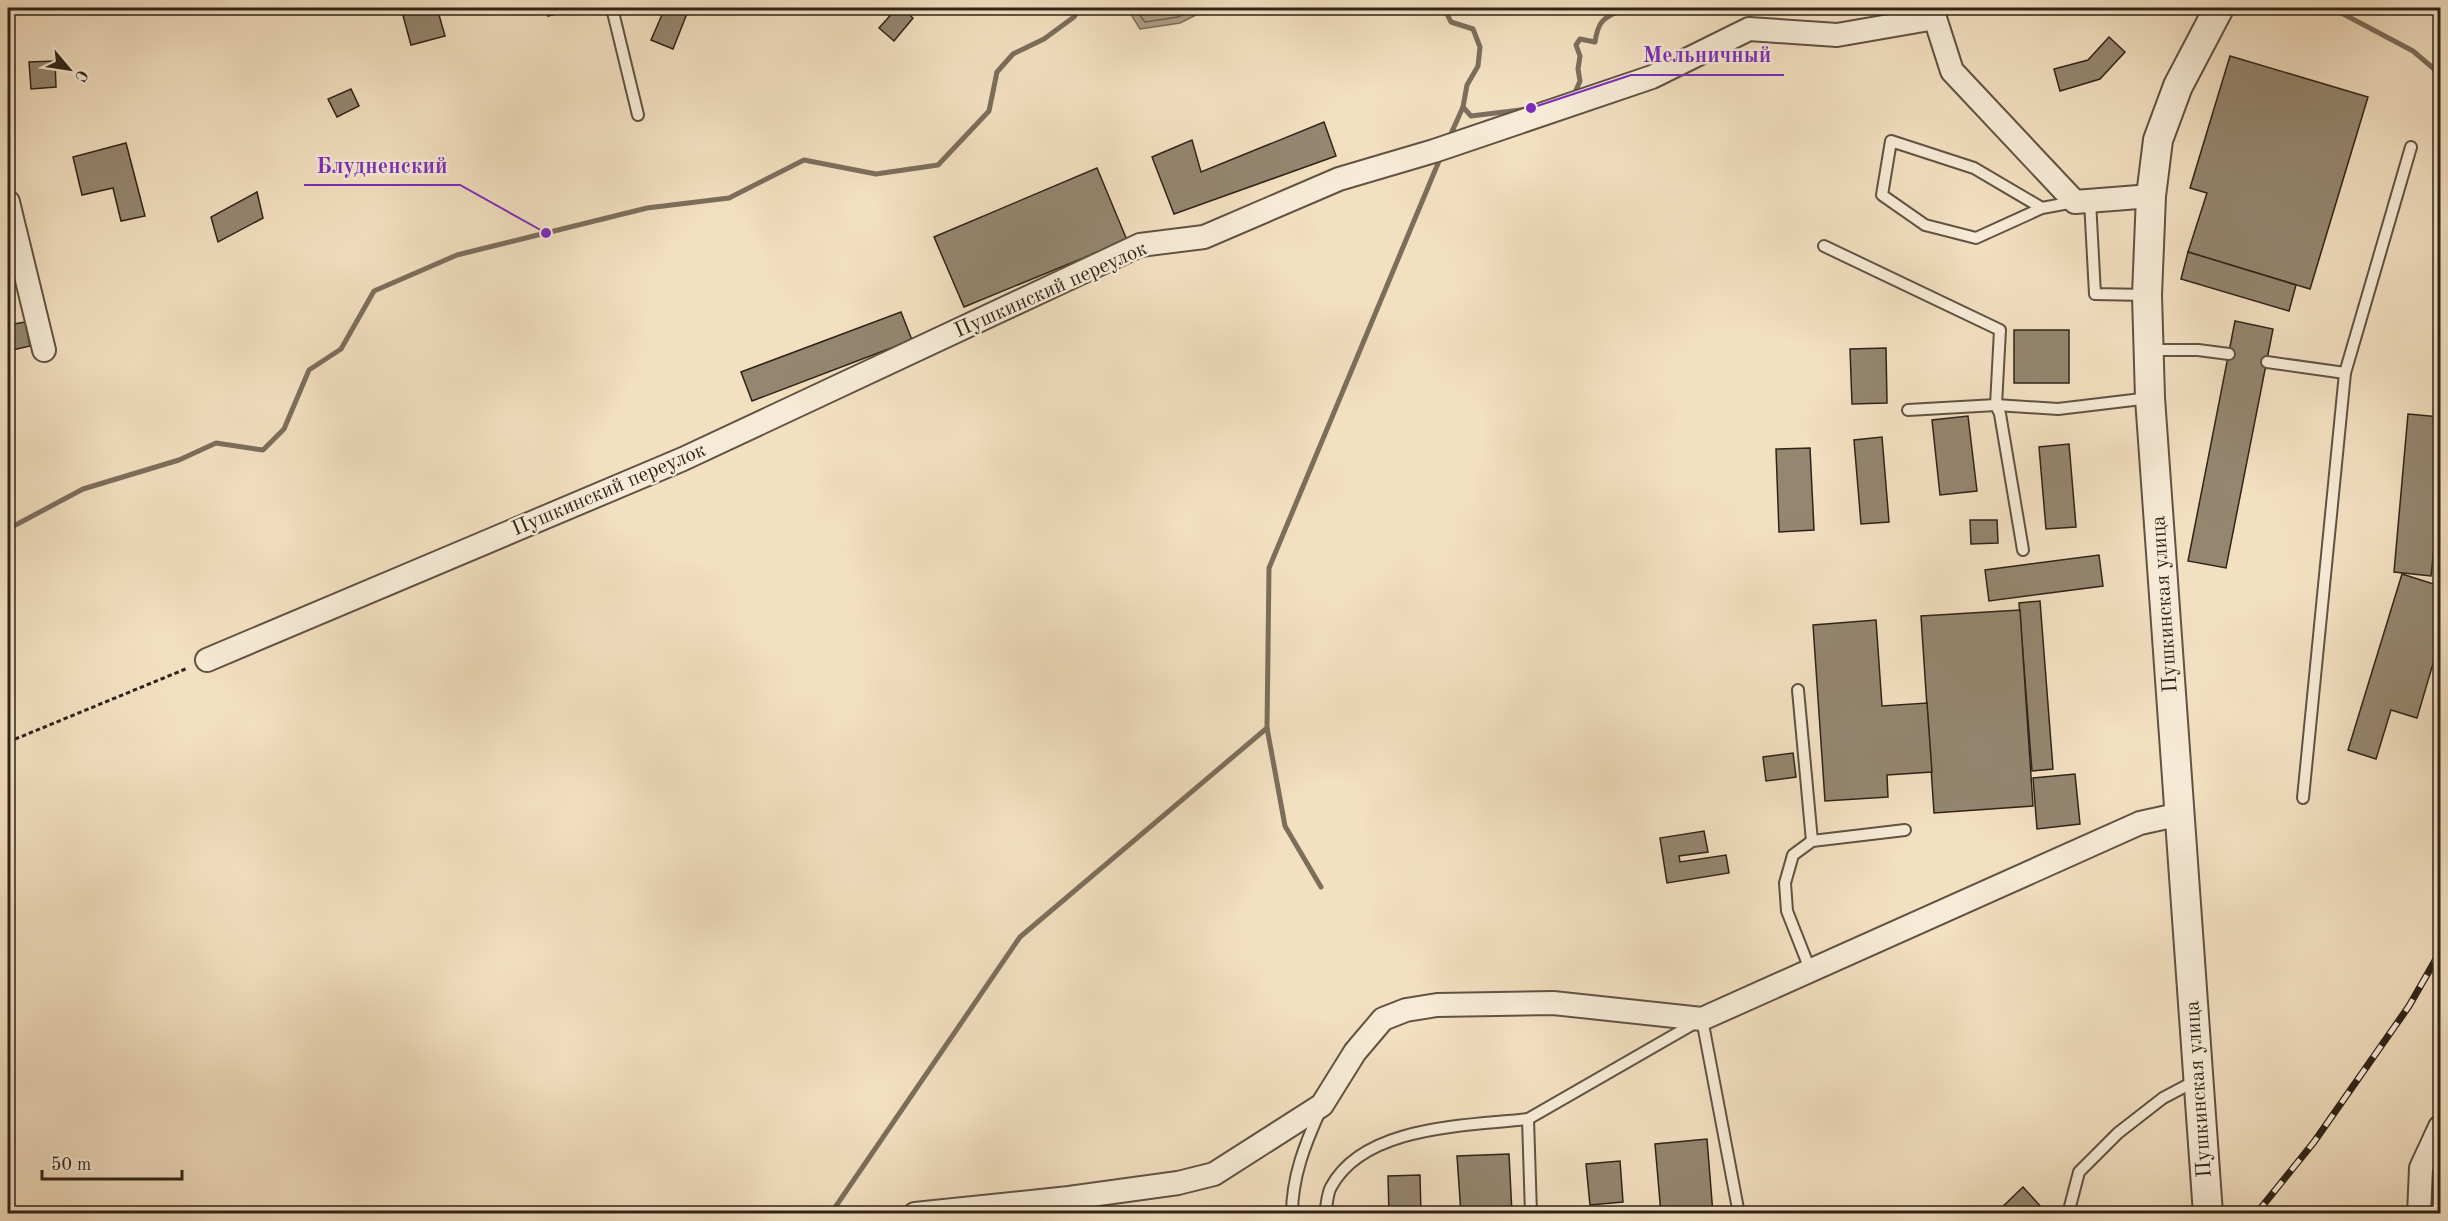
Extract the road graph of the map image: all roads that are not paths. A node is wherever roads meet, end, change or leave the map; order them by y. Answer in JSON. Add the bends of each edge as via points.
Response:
{"nodes":[{"id":1,"x":612,"y":8,"type":"edge"},
{"id":2,"x":2219,"y":8,"type":"edge"},
{"id":3,"x":638,"y":115,"type":"dead end"},
{"id":4,"x":2411,"y":147,"type":"dead end"},
{"id":5,"x":2151,"y":196,"type":"junction"},
{"id":6,"x":2082,"y":201,"type":"junction"},
{"id":7,"x":8,"y":202,"type":"edge"},
{"id":8,"x":2042,"y":208,"type":"junction"},
{"id":9,"x":1824,"y":246,"type":"dead end"},
{"id":10,"x":2147,"y":295,"type":"junction"},
{"id":11,"x":44,"y":350,"type":"dead end"},
{"id":12,"x":2148,"y":350,"type":"junction"},
{"id":13,"x":2229,"y":354,"type":"dead end"},
{"id":14,"x":2266,"y":362,"type":"dead end"},
{"id":15,"x":2345,"y":373,"type":"junction"},
{"id":16,"x":2150,"y":398,"type":"junction"},
{"id":17,"x":1996,"y":405,"type":"junction"},
{"id":18,"x":1908,"y":410,"type":"dead end"},
{"id":19,"x":2023,"y":550,"type":"dead end"},
{"id":20,"x":207,"y":660,"type":"road end"},
{"id":21,"x":1798,"y":690,"type":"dead end"},
{"id":22,"x":2303,"y":798,"type":"dead end"},
{"id":23,"x":2181,"y":814,"type":"junction"},
{"id":24,"x":1905,"y":830,"type":"dead end"},
{"id":25,"x":1812,"y":841,"type":"junction"},
{"id":26,"x":1811,"y":972,"type":"junction"},
{"id":27,"x":1702,"y":1019,"type":"junction"},
{"id":28,"x":2198,"y":1080,"type":"junction"},
{"id":29,"x":1323,"y":1105,"type":"junction"},
{"id":30,"x":1528,"y":1119,"type":"junction"},
{"id":31,"x":2440,"y":1127,"type":"edge"},
{"id":32,"x":915,"y":1214,"type":"edge"},
{"id":33,"x":1292,"y":1214,"type":"edge"},
{"id":34,"x":1326,"y":1214,"type":"edge"},
{"id":35,"x":1531,"y":1214,"type":"edge"},
{"id":36,"x":1739,"y":1214,"type":"edge"},
{"id":37,"x":2068,"y":1214,"type":"edge"},
{"id":38,"x":2208,"y":1214,"type":"edge"},
{"id":39,"x":2419,"y":1214,"type":"edge"}],
"edges":[{"from":1,"to":3,"type":"lane"},
{"from":2,"to":5,"type":"street","name":"Пушкинская улица","via":[[2178,86],[2158,140]]},
{"from":4,"to":15,"type":"lane"},
{"from":5,"to":6,"type":"street"},
{"from":5,"to":10,"type":"street","name":"Пушкинская улица"},
{"from":6,"to":8,"type":"lane"},
{"from":6,"to":10,"type":"lane","via":[[2095,294]]},
{"from":6,"to":20,"type":"street","name":"Пушкинский переулок","via":[[1952,71],[1935,18],[1837,35],[1749,29],[1652,77],[1339,179],[1204,237],[1140,245],[683,459]]},
{"from":7,"to":11,"type":"street"},
{"from":8,"to":8,"type":"lane","via":[[1976,238],[1924,225],[1882,195],[1891,141],[1974,168]]},
{"from":9,"to":17,"type":"lane","via":[[2000,330]]},
{"from":10,"to":12,"type":"street","name":"Пушкинская улица"},
{"from":12,"to":13,"type":"lane"},
{"from":12,"to":16,"type":"street","name":"Пушкинская улица"},
{"from":14,"to":15,"type":"lane"},
{"from":15,"to":22,"type":"lane"},
{"from":16,"to":17,"type":"lane","via":[[2058,409]]},
{"from":16,"to":23,"type":"street","name":"Пушкинская улица"},
{"from":17,"to":18,"type":"lane"},
{"from":17,"to":19,"type":"lane"},
{"from":21,"to":25,"type":"lane"},
{"from":23,"to":26,"type":"street","via":[[2140,823]]},
{"from":23,"to":28,"type":"street","name":"Пушкинская улица"},
{"from":24,"to":25,"type":"lane"},
{"from":25,"to":26,"type":"lane","via":[[1793,855],[1785,883],[1787,911]]},
{"from":26,"to":27,"type":"street"},
{"from":27,"to":29,"type":"street","via":[[1553,1003],[1437,1005],[1406,1010],[1383,1019],[1355,1052]]},
{"from":27,"to":30,"type":"lane"},
{"from":27,"to":36,"type":"lane"},
{"from":28,"to":37,"type":"lane","via":[[2163,1098],[2118,1133],[2079,1172]]},
{"from":28,"to":38,"type":"street","name":"Пушкинская улица"},
{"from":29,"to":32,"type":"street","via":[[1214,1174],[1070,1198]]},
{"from":29,"to":33,"type":"lane","via":[[1304,1146],[1292,1195]]},
{"from":30,"to":34,"type":"lane","via":[[1422,1131],[1384,1143],[1343,1168],[1329,1189]]},
{"from":30,"to":35,"type":"lane"},
{"from":31,"to":39,"type":"street","via":[[2421,1168]]}]}
